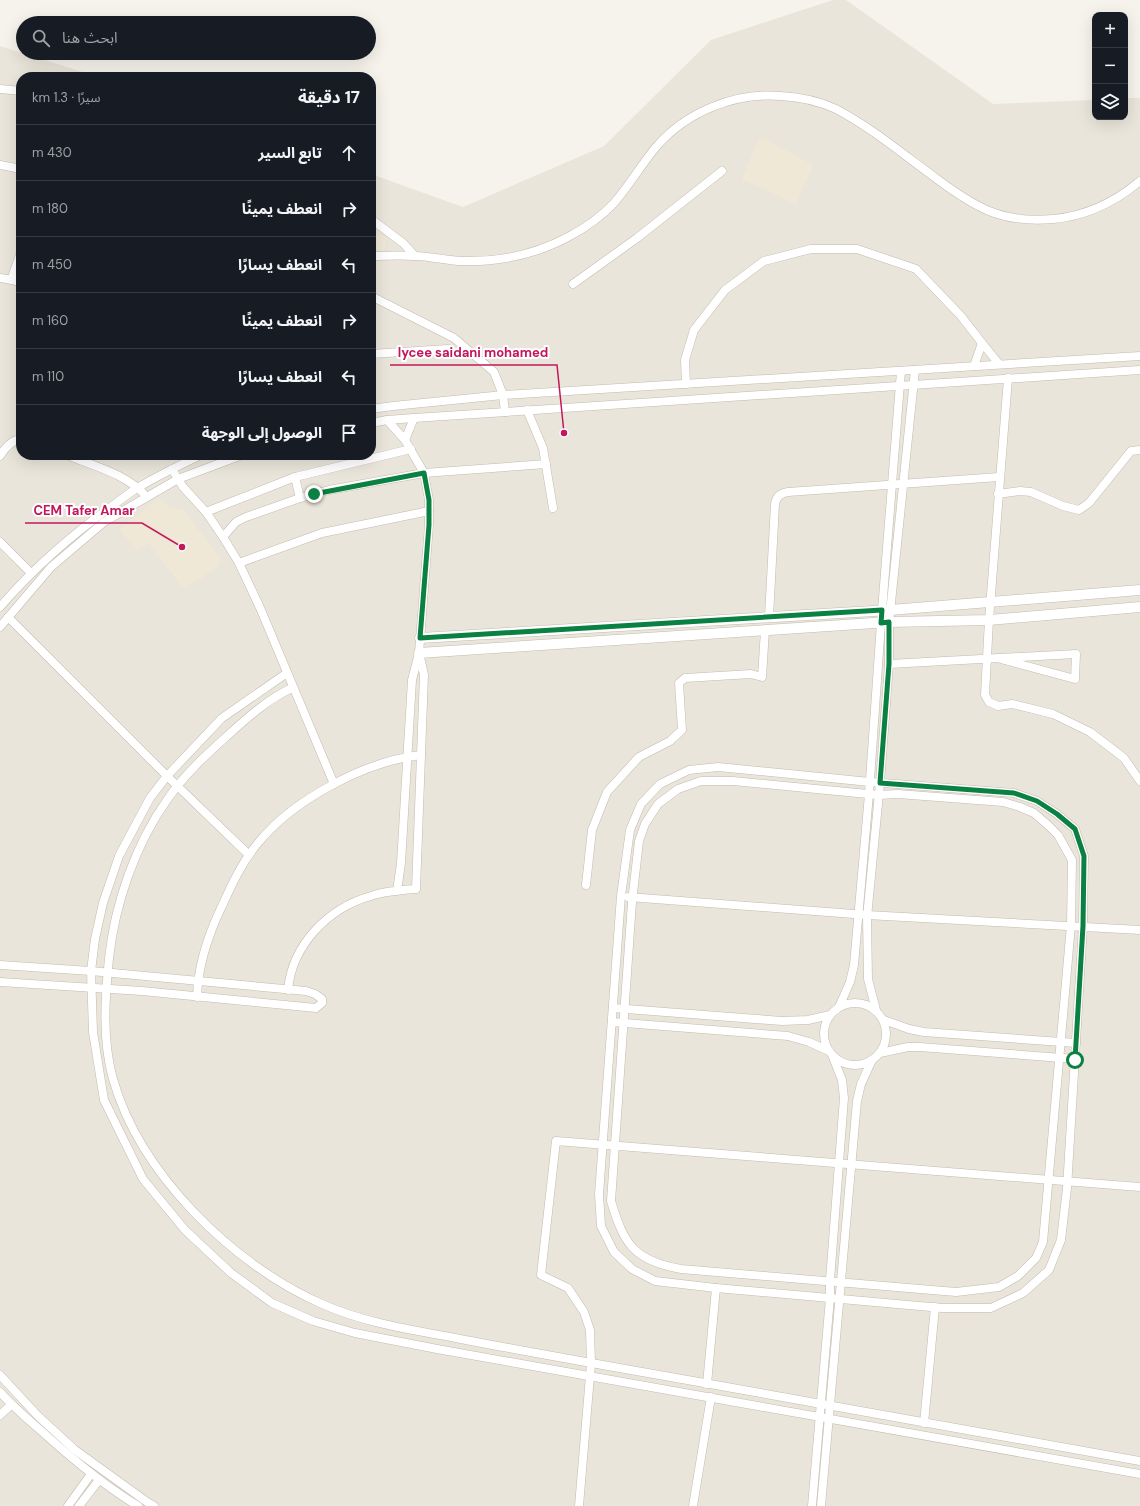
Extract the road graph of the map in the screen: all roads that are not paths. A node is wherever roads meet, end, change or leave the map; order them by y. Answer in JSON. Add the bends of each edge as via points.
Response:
{"nodes":[{"id":1,"x":0,"y":89,"type":"edge"},
{"id":2,"x":16,"y":91,"type":"edge"},
{"id":3,"x":0,"y":165,"type":"edge"},
{"id":4,"x":16,"y":168,"type":"edge"},
{"id":5,"x":722,"y":171,"type":"dead end"},
{"id":6,"x":1140,"y":181,"type":"edge"},
{"id":7,"x":376,"y":223,"type":"edge"},
{"id":8,"x":376,"y":256,"type":"edge"},
{"id":9,"x":415,"y":256,"type":"junction"},
{"id":10,"x":16,"y":266,"type":"edge"},
{"id":11,"x":0,"y":278,"type":"edge"},
{"id":12,"x":11,"y":280,"type":"junction"},
{"id":13,"x":16,"y":282,"type":"edge"},
{"id":14,"x":573,"y":284,"type":"dead end"},
{"id":15,"x":376,"y":299,"type":"edge"},
{"id":16,"x":982,"y":344,"type":"junction"},
{"id":17,"x":448,"y":349,"type":"dead end"},
{"id":18,"x":376,"y":354,"type":"edge"},
{"id":19,"x":1140,"y":356,"type":"edge"},
{"id":20,"x":998,"y":364,"type":"junction"},
{"id":21,"x":974,"y":366,"type":"junction"},
{"id":22,"x":915,"y":370,"type":"junction"},
{"id":23,"x":1140,"y":370,"type":"edge"},
{"id":24,"x":901,"y":371,"type":"junction"},
{"id":25,"x":1008,"y":378,"type":"junction"},
{"id":26,"x":686,"y":384,"type":"junction"},
{"id":27,"x":913,"y":385,"type":"junction"},
{"id":28,"x":901,"y":386,"type":"junction"},
{"id":29,"x":503,"y":395,"type":"junction"},
{"id":30,"x":376,"y":408,"type":"edge"},
{"id":31,"x":527,"y":410,"type":"junction"},
{"id":32,"x":505,"y":412,"type":"junction"},
{"id":33,"x":414,"y":418,"type":"junction"},
{"id":34,"x":387,"y":420,"type":"junction"},
{"id":35,"x":376,"y":422,"type":"edge"},
{"id":36,"x":16,"y":439,"type":"edge"},
{"id":37,"x":406,"y":440,"type":"junction"},
{"id":38,"x":411,"y":449,"type":"junction"},
{"id":39,"x":1140,"y":450,"type":"edge"},
{"id":40,"x":0,"y":456,"type":"edge"},
{"id":41,"x":376,"y":457,"type":"edge"},
{"id":42,"x":79,"y":460,"type":"edge"},
{"id":43,"x":190,"y":460,"type":"edge"},
{"id":44,"x":229,"y":460,"type":"edge"},
{"id":45,"x":365,"y":460,"type":"edge"},
{"id":46,"x":546,"y":464,"type":"junction"},
{"id":47,"x":172,"y":468,"type":"junction"},
{"id":48,"x":424,"y":473,"type":"junction"},
{"id":49,"x":295,"y":477,"type":"junction"},
{"id":50,"x":999,"y":477,"type":"junction"},
{"id":51,"x":178,"y":479,"type":"junction"},
{"id":52,"x":903,"y":483,"type":"junction"},
{"id":53,"x":892,"y":484,"type":"junction"},
{"id":54,"x":138,"y":487,"type":"junction"},
{"id":55,"x":998,"y":494,"type":"junction"},
{"id":56,"x":146,"y":497,"type":"junction"},
{"id":57,"x":300,"y":498,"type":"junction"},
{"id":58,"x":553,"y":508,"type":"dead end"},
{"id":59,"x":429,"y":511,"type":"junction"},
{"id":60,"x":206,"y":512,"type":"junction"},
{"id":61,"x":223,"y":536,"type":"junction"},
{"id":62,"x":0,"y":542,"type":"edge"},
{"id":63,"x":239,"y":563,"type":"junction"},
{"id":64,"x":31,"y":573,"type":"junction"},
{"id":65,"x":1140,"y":590,"type":"edge"},
{"id":66,"x":991,"y":602,"type":"junction"},
{"id":67,"x":0,"y":607,"type":"edge"},
{"id":68,"x":1140,"y":608,"type":"edge"},
{"id":69,"x":886,"y":610,"type":"junction"},
{"id":70,"x":8,"y":617,"type":"junction"},
{"id":71,"x":770,"y":617,"type":"junction"},
{"id":72,"x":989,"y":620,"type":"junction"},
{"id":73,"x":885,"y":622,"type":"junction"},
{"id":74,"x":0,"y":627,"type":"edge"},
{"id":75,"x":765,"y":630,"type":"junction"},
{"id":76,"x":420,"y":638,"type":"junction"},
{"id":77,"x":419,"y":653,"type":"junction"},
{"id":78,"x":987,"y":658,"type":"junction"},
{"id":79,"x":997,"y":658,"type":"junction"},
{"id":80,"x":889,"y":664,"type":"junction"},
{"id":81,"x":287,"y":673,"type":"junction"},
{"id":82,"x":292,"y":688,"type":"junction"},
{"id":83,"x":421,"y":755,"type":"junction"},
{"id":84,"x":407,"y":756,"type":"junction"},
{"id":85,"x":167,"y":776,"type":"junction"},
{"id":86,"x":1140,"y":781,"type":"edge"},
{"id":87,"x":870,"y":782,"type":"junction"},
{"id":88,"x":880,"y":783,"type":"junction"},
{"id":89,"x":334,"y":784,"type":"junction"},
{"id":90,"x":178,"y":786,"type":"junction"},
{"id":91,"x":869,"y":794,"type":"junction"},
{"id":92,"x":878,"y":795,"type":"junction"},
{"id":93,"x":249,"y":855,"type":"junction"},
{"id":94,"x":586,"y":886,"type":"dead end"},
{"id":95,"x":397,"y":890,"type":"junction"},
{"id":96,"x":621,"y":896,"type":"junction"},
{"id":97,"x":632,"y":897,"type":"junction"},
{"id":98,"x":863,"y":914,"type":"junction"},
{"id":99,"x":1071,"y":925,"type":"junction"},
{"id":100,"x":1083,"y":926,"type":"junction"},
{"id":101,"x":1140,"y":930,"type":"edge"},
{"id":102,"x":0,"y":965,"type":"edge"},
{"id":103,"x":91,"y":971,"type":"junction"},
{"id":104,"x":107,"y":973,"type":"junction"},
{"id":105,"x":197,"y":981,"type":"junction"},
{"id":106,"x":0,"y":982,"type":"edge"},
{"id":107,"x":92,"y":989,"type":"junction"},
{"id":108,"x":106,"y":990,"type":"junction"},
{"id":109,"x":288,"y":990,"type":"junction"},
{"id":110,"x":197,"y":997,"type":"junction"},
{"id":111,"x":839,"y":1006,"type":"junction"},
{"id":112,"x":613,"y":1008,"type":"junction"},
{"id":113,"x":625,"y":1009,"type":"junction"},
{"id":114,"x":876,"y":1010,"type":"junction"},
{"id":115,"x":830,"y":1015,"type":"junction"},
{"id":116,"x":884,"y":1020,"type":"junction"},
{"id":117,"x":612,"y":1022,"type":"junction"},
{"id":118,"x":624,"y":1023,"type":"junction"},
{"id":119,"x":1061,"y":1043,"type":"junction"},
{"id":120,"x":1076,"y":1044,"type":"junction"},
{"id":121,"x":880,"y":1053,"type":"junction"},
{"id":122,"x":831,"y":1054,"type":"junction"},
{"id":123,"x":1060,"y":1058,"type":"junction"},
{"id":124,"x":872,"y":1060,"type":"junction"},
{"id":125,"x":1075,"y":1060,"type":"junction"},
{"id":126,"x":603,"y":1145,"type":"junction"},
{"id":127,"x":615,"y":1146,"type":"junction"},
{"id":128,"x":838,"y":1164,"type":"junction"},
{"id":129,"x":852,"y":1164,"type":"junction"},
{"id":130,"x":1048,"y":1180,"type":"junction"},
{"id":131,"x":1066,"y":1182,"type":"junction"},
{"id":132,"x":1140,"y":1187,"type":"edge"},
{"id":133,"x":830,"y":1280,"type":"junction"},
{"id":134,"x":842,"y":1281,"type":"junction"},
{"id":135,"x":716,"y":1288,"type":"junction"},
{"id":136,"x":830,"y":1298,"type":"junction"},
{"id":137,"x":840,"y":1299,"type":"junction"},
{"id":138,"x":935,"y":1307,"type":"junction"},
{"id":139,"x":591,"y":1364,"type":"junction"},
{"id":140,"x":0,"y":1375,"type":"edge"},
{"id":141,"x":590,"y":1376,"type":"junction"},
{"id":142,"x":707,"y":1384,"type":"junction"},
{"id":143,"x":0,"y":1392,"type":"edge"},
{"id":144,"x":711,"y":1397,"type":"junction"},
{"id":145,"x":821,"y":1404,"type":"junction"},
{"id":146,"x":11,"y":1405,"type":"junction"},
{"id":147,"x":831,"y":1405,"type":"junction"},
{"id":148,"x":0,"y":1415,"type":"edge"},
{"id":149,"x":820,"y":1416,"type":"junction"},
{"id":150,"x":829,"y":1418,"type":"junction"},
{"id":151,"x":924,"y":1423,"type":"junction"},
{"id":152,"x":1140,"y":1460,"type":"edge"},
{"id":153,"x":91,"y":1474,"type":"junction"},
{"id":154,"x":1140,"y":1474,"type":"edge"},
{"id":155,"x":99,"y":1480,"type":"junction"},
{"id":156,"x":68,"y":1506,"type":"edge"},
{"id":157,"x":79,"y":1506,"type":"edge"},
{"id":158,"x":138,"y":1506,"type":"edge"},
{"id":159,"x":154,"y":1506,"type":"edge"},
{"id":160,"x":579,"y":1506,"type":"edge"},
{"id":161,"x":692,"y":1506,"type":"edge"},
{"id":162,"x":812,"y":1506,"type":"edge"},
{"id":163,"x":821,"y":1506,"type":"edge"}],
"edges":[{"from":1,"to":2,"type":"street"},
{"from":3,"to":4,"type":"street"},
{"from":5,"to":14,"type":"street","via":[[637,238]]},
{"from":6,"to":9,"type":"street","via":[[1116,199],[1082,214],[1042,220],[1009,217],[985,209],[958,195],[835,109],[803,98],[757,95],[736,98],[712,106],[672,131],[657,146],[613,204],[590,224],[568,237],[520,256],[463,261]]},
{"from":7,"to":9,"type":"street","via":[[403,243]]},
{"from":8,"to":9,"type":"street"},
{"from":10,"to":12,"type":"street"},
{"from":11,"to":12,"type":"street"},
{"from":12,"to":13,"type":"street"},
{"from":15,"to":29,"type":"street","via":[[454,338],[494,372]]},
{"from":16,"to":20,"type":"street"},
{"from":16,"to":21,"type":"street"},
{"from":16,"to":26,"type":"street","via":[[961,316],[916,269],[857,249],[810,250],[764,261],[725,290],[694,330],[685,360]]},
{"from":17,"to":18,"type":"street"},
{"from":19,"to":20,"type":"street"},
{"from":20,"to":21,"type":"street"},
{"from":21,"to":22,"type":"street"},
{"from":22,"to":24,"type":"street"},
{"from":22,"to":27,"type":"street"},
{"from":23,"to":25,"type":"street"},
{"from":24,"to":26,"type":"street"},
{"from":24,"to":28,"type":"street"},
{"from":25,"to":27,"type":"street"},
{"from":25,"to":50,"type":"street"},
{"from":26,"to":29,"type":"street"},
{"from":27,"to":28,"type":"street"},
{"from":27,"to":52,"type":"street"},
{"from":28,"to":31,"type":"street"},
{"from":28,"to":53,"type":"street"},
{"from":29,"to":30,"type":"street"},
{"from":29,"to":32,"type":"street"},
{"from":31,"to":32,"type":"street"},
{"from":31,"to":46,"type":"street","via":[[543,448]]},
{"from":32,"to":33,"type":"street"},
{"from":33,"to":34,"type":"street"},
{"from":33,"to":37,"type":"street"},
{"from":34,"to":35,"type":"street"},
{"from":34,"to":37,"type":"street"},
{"from":36,"to":40,"type":"street"},
{"from":37,"to":38,"type":"street"},
{"from":38,"to":41,"type":"street"},
{"from":38,"to":48,"type":"street"},
{"from":39,"to":55,"type":"street","via":[[1131,451],[1089,503],[1079,510],[1031,492]]},
{"from":42,"to":54,"type":"street"},
{"from":43,"to":47,"type":"street"},
{"from":44,"to":51,"type":"street"},
{"from":45,"to":49,"type":"street"},
{"from":46,"to":48,"type":"street"},
{"from":46,"to":58,"type":"street"},
{"from":47,"to":51,"type":"street"},
{"from":47,"to":54,"type":"street"},
{"from":48,"to":57,"type":"street","via":[[329,490]]},
{"from":48,"to":59,"type":"street"},
{"from":49,"to":57,"type":"street"},
{"from":49,"to":60,"type":"street"},
{"from":50,"to":52,"type":"street"},
{"from":50,"to":55,"type":"street"},
{"from":51,"to":56,"type":"street"},
{"from":51,"to":60,"type":"street"},
{"from":52,"to":53,"type":"street"},
{"from":52,"to":69,"type":"street"},
{"from":53,"to":69,"type":"street"},
{"from":53,"to":71,"type":"street","via":[[780,494],[775,504]]},
{"from":54,"to":56,"type":"street"},
{"from":54,"to":64,"type":"street","via":[[57,548]]},
{"from":55,"to":66,"type":"street"},
{"from":56,"to":70,"type":"street","via":[[104,522],[63,557],[40,578]]},
{"from":57,"to":61,"type":"street","via":[[241,519]]},
{"from":59,"to":63,"type":"street","via":[[322,533]]},
{"from":59,"to":76,"type":"street"},
{"from":60,"to":61,"type":"street"},
{"from":61,"to":63,"type":"street"},
{"from":62,"to":64,"type":"street"},
{"from":63,"to":81,"type":"street"},
{"from":64,"to":67,"type":"street"},
{"from":65,"to":66,"type":"street"},
{"from":66,"to":69,"type":"street"},
{"from":66,"to":72,"type":"street"},
{"from":68,"to":72,"type":"street"},
{"from":69,"to":71,"type":"street"},
{"from":69,"to":73,"type":"street"},
{"from":70,"to":74,"type":"street"},
{"from":70,"to":85,"type":"street"},
{"from":71,"to":76,"type":"street"},
{"from":72,"to":73,"type":"street"},
{"from":72,"to":78,"type":"street"},
{"from":73,"to":75,"type":"street"},
{"from":73,"to":80,"type":"street"},
{"from":73,"to":87,"type":"street"},
{"from":75,"to":77,"type":"street"},
{"from":75,"to":94,"type":"street","via":[[762,677],[751,674],[685,678],[679,683],[682,730],[670,741],[639,758],[607,792],[592,830]]},
{"from":76,"to":77,"type":"street"},
{"from":77,"to":83,"type":"street","via":[[424,675]]},
{"from":77,"to":84,"type":"street","via":[[412,680]]},
{"from":78,"to":79,"type":"street"},
{"from":78,"to":80,"type":"street"},
{"from":78,"to":86,"type":"street","via":[[986,695],[989,702],[998,706],[1012,704],[1053,714],[1090,732],[1124,758]]},
{"from":79,"to":79,"type":"street","via":[[1061,676],[1075,679],[1076,654]]},
{"from":80,"to":88,"type":"street"},
{"from":81,"to":82,"type":"street"},
{"from":81,"to":85,"type":"street","via":[[222,718]]},
{"from":82,"to":89,"type":"street"},
{"from":82,"to":90,"type":"street","via":[[248,717],[210,751]]},
{"from":83,"to":84,"type":"street"},
{"from":83,"to":95,"type":"street","via":[[416,889]]},
{"from":84,"to":89,"type":"street","via":[[362,770]]},
{"from":84,"to":95,"type":"street"},
{"from":85,"to":90,"type":"street"},
{"from":85,"to":103,"type":"street","via":[[150,798],[119,856],[103,903]]},
{"from":87,"to":88,"type":"street"},
{"from":87,"to":91,"type":"street"},
{"from":87,"to":96,"type":"street","via":[[718,767],[689,770],[660,784],[641,804],[630,830]]},
{"from":88,"to":92,"type":"street"},
{"from":88,"to":100,"type":"street","via":[[1014,793],[1037,801],[1057,814],[1075,829],[1084,856]]},
{"from":89,"to":93,"type":"street","via":[[286,815],[258,842]]},
{"from":90,"to":93,"type":"street"},
{"from":90,"to":104,"type":"street","via":[[148,830],[123,890],[112,933]]},
{"from":91,"to":92,"type":"street"},
{"from":91,"to":97,"type":"street","via":[[733,780],[701,781],[678,789],[658,804],[645,824],[639,841]]},
{"from":91,"to":98,"type":"street"},
{"from":92,"to":98,"type":"street"},
{"from":92,"to":99,"type":"street","via":[[898,794],[1003,802],[1034,814],[1058,835],[1072,860]]},
{"from":93,"to":105,"type":"street","via":[[240,868],[212,928]]},
{"from":95,"to":109,"type":"street","via":[[370,896],[340,909],[321,924],[305,943],[292,966]]},
{"from":96,"to":97,"type":"street"},
{"from":96,"to":112,"type":"street"},
{"from":97,"to":98,"type":"street"},
{"from":97,"to":113,"type":"street"},
{"from":98,"to":99,"type":"street"},
{"from":98,"to":111,"type":"street","via":[[852,973]]},
{"from":98,"to":114,"type":"street","via":[[868,979]]},
{"from":99,"to":100,"type":"street"},
{"from":99,"to":119,"type":"street"},
{"from":100,"to":101,"type":"street"},
{"from":100,"to":120,"type":"street"},
{"from":102,"to":103,"type":"street"},
{"from":103,"to":104,"type":"street"},
{"from":103,"to":107,"type":"street"},
{"from":104,"to":105,"type":"street"},
{"from":104,"to":108,"type":"street"},
{"from":105,"to":109,"type":"street"},
{"from":105,"to":110,"type":"street"},
{"from":106,"to":107,"type":"street"},
{"from":107,"to":108,"type":"street"},
{"from":107,"to":141,"type":"street","via":[[92,1032],[104,1100],[143,1179],[185,1230],[230,1273],[272,1303],[313,1321],[385,1339]]},
{"from":108,"to":110,"type":"street"},
{"from":108,"to":139,"type":"street","via":[[105,1033],[113,1078],[130,1122],[154,1163],[174,1190],[225,1242],[282,1284],[324,1305],[373,1322]]},
{"from":109,"to":110,"type":"street","via":[[315,994],[322,999],[322,1003],[316,1008]]},
{"from":111,"to":114,"type":"street","via":[[858,1002]]},
{"from":111,"to":115,"type":"street"},
{"from":112,"to":113,"type":"street"},
{"from":112,"to":117,"type":"street"},
{"from":113,"to":115,"type":"street","via":[[782,1021]]},
{"from":113,"to":118,"type":"street"},
{"from":114,"to":116,"type":"street"},
{"from":115,"to":122,"type":"street","via":[[824,1029],[825,1044]]},
{"from":116,"to":119,"type":"street","via":[[924,1032]]},
{"from":116,"to":121,"type":"street","via":[[887,1034]]},
{"from":117,"to":118,"type":"street"},
{"from":117,"to":126,"type":"street"},
{"from":118,"to":122,"type":"street","via":[[788,1036],[809,1042]]},
{"from":118,"to":127,"type":"street"},
{"from":119,"to":120,"type":"street"},
{"from":119,"to":123,"type":"street"},
{"from":120,"to":125,"type":"street"},
{"from":121,"to":123,"type":"street","via":[[920,1047]]},
{"from":121,"to":124,"type":"street"},
{"from":122,"to":124,"type":"street","via":[[840,1062],[852,1065]]},
{"from":122,"to":128,"type":"street","via":[[842,1080],[844,1098]]},
{"from":123,"to":125,"type":"street"},
{"from":123,"to":130,"type":"street"},
{"from":124,"to":129,"type":"street","via":[[861,1084],[857,1101]]},
{"from":125,"to":131,"type":"street"},
{"from":126,"to":127,"type":"street"},
{"from":126,"to":135,"type":"street","via":[[599,1194],[601,1226],[614,1252],[632,1269],[654,1281]]},
{"from":126,"to":139,"type":"street","via":[[556,1141],[541,1275],[568,1288],[584,1312],[590,1330]]},
{"from":127,"to":128,"type":"street"},
{"from":127,"to":133,"type":"street","via":[[611,1201],[618,1225],[630,1246],[645,1259],[662,1266],[681,1269]]},
{"from":128,"to":129,"type":"street"},
{"from":128,"to":133,"type":"street"},
{"from":129,"to":130,"type":"street"},
{"from":129,"to":134,"type":"street"},
{"from":130,"to":131,"type":"street"},
{"from":130,"to":134,"type":"street","via":[[1043,1242],[1036,1258],[1018,1276],[999,1286],[956,1292]]},
{"from":131,"to":132,"type":"street"},
{"from":131,"to":138,"type":"street","via":[[1061,1240],[1049,1270],[1024,1294],[991,1308]]},
{"from":133,"to":134,"type":"street"},
{"from":133,"to":136,"type":"street"},
{"from":134,"to":137,"type":"street"},
{"from":135,"to":136,"type":"street"},
{"from":135,"to":142,"type":"street"},
{"from":136,"to":137,"type":"street"},
{"from":136,"to":145,"type":"street"},
{"from":137,"to":138,"type":"street"},
{"from":137,"to":147,"type":"street"},
{"from":138,"to":151,"type":"street"},
{"from":139,"to":141,"type":"street"},
{"from":139,"to":142,"type":"street"},
{"from":140,"to":159,"type":"street","via":[[38,1416],[75,1450]]},
{"from":141,"to":144,"type":"street"},
{"from":141,"to":160,"type":"street"},
{"from":142,"to":145,"type":"street"},
{"from":143,"to":146,"type":"street"},
{"from":144,"to":149,"type":"street"},
{"from":144,"to":161,"type":"street"},
{"from":145,"to":147,"type":"street"},
{"from":145,"to":149,"type":"street"},
{"from":146,"to":148,"type":"street"},
{"from":146,"to":153,"type":"street"},
{"from":147,"to":150,"type":"street"},
{"from":147,"to":151,"type":"street"},
{"from":149,"to":150,"type":"street"},
{"from":149,"to":162,"type":"street"},
{"from":150,"to":154,"type":"street"},
{"from":150,"to":163,"type":"street"},
{"from":151,"to":152,"type":"street"},
{"from":153,"to":155,"type":"street"},
{"from":153,"to":156,"type":"street"},
{"from":155,"to":157,"type":"street"},
{"from":155,"to":158,"type":"street"}]}
